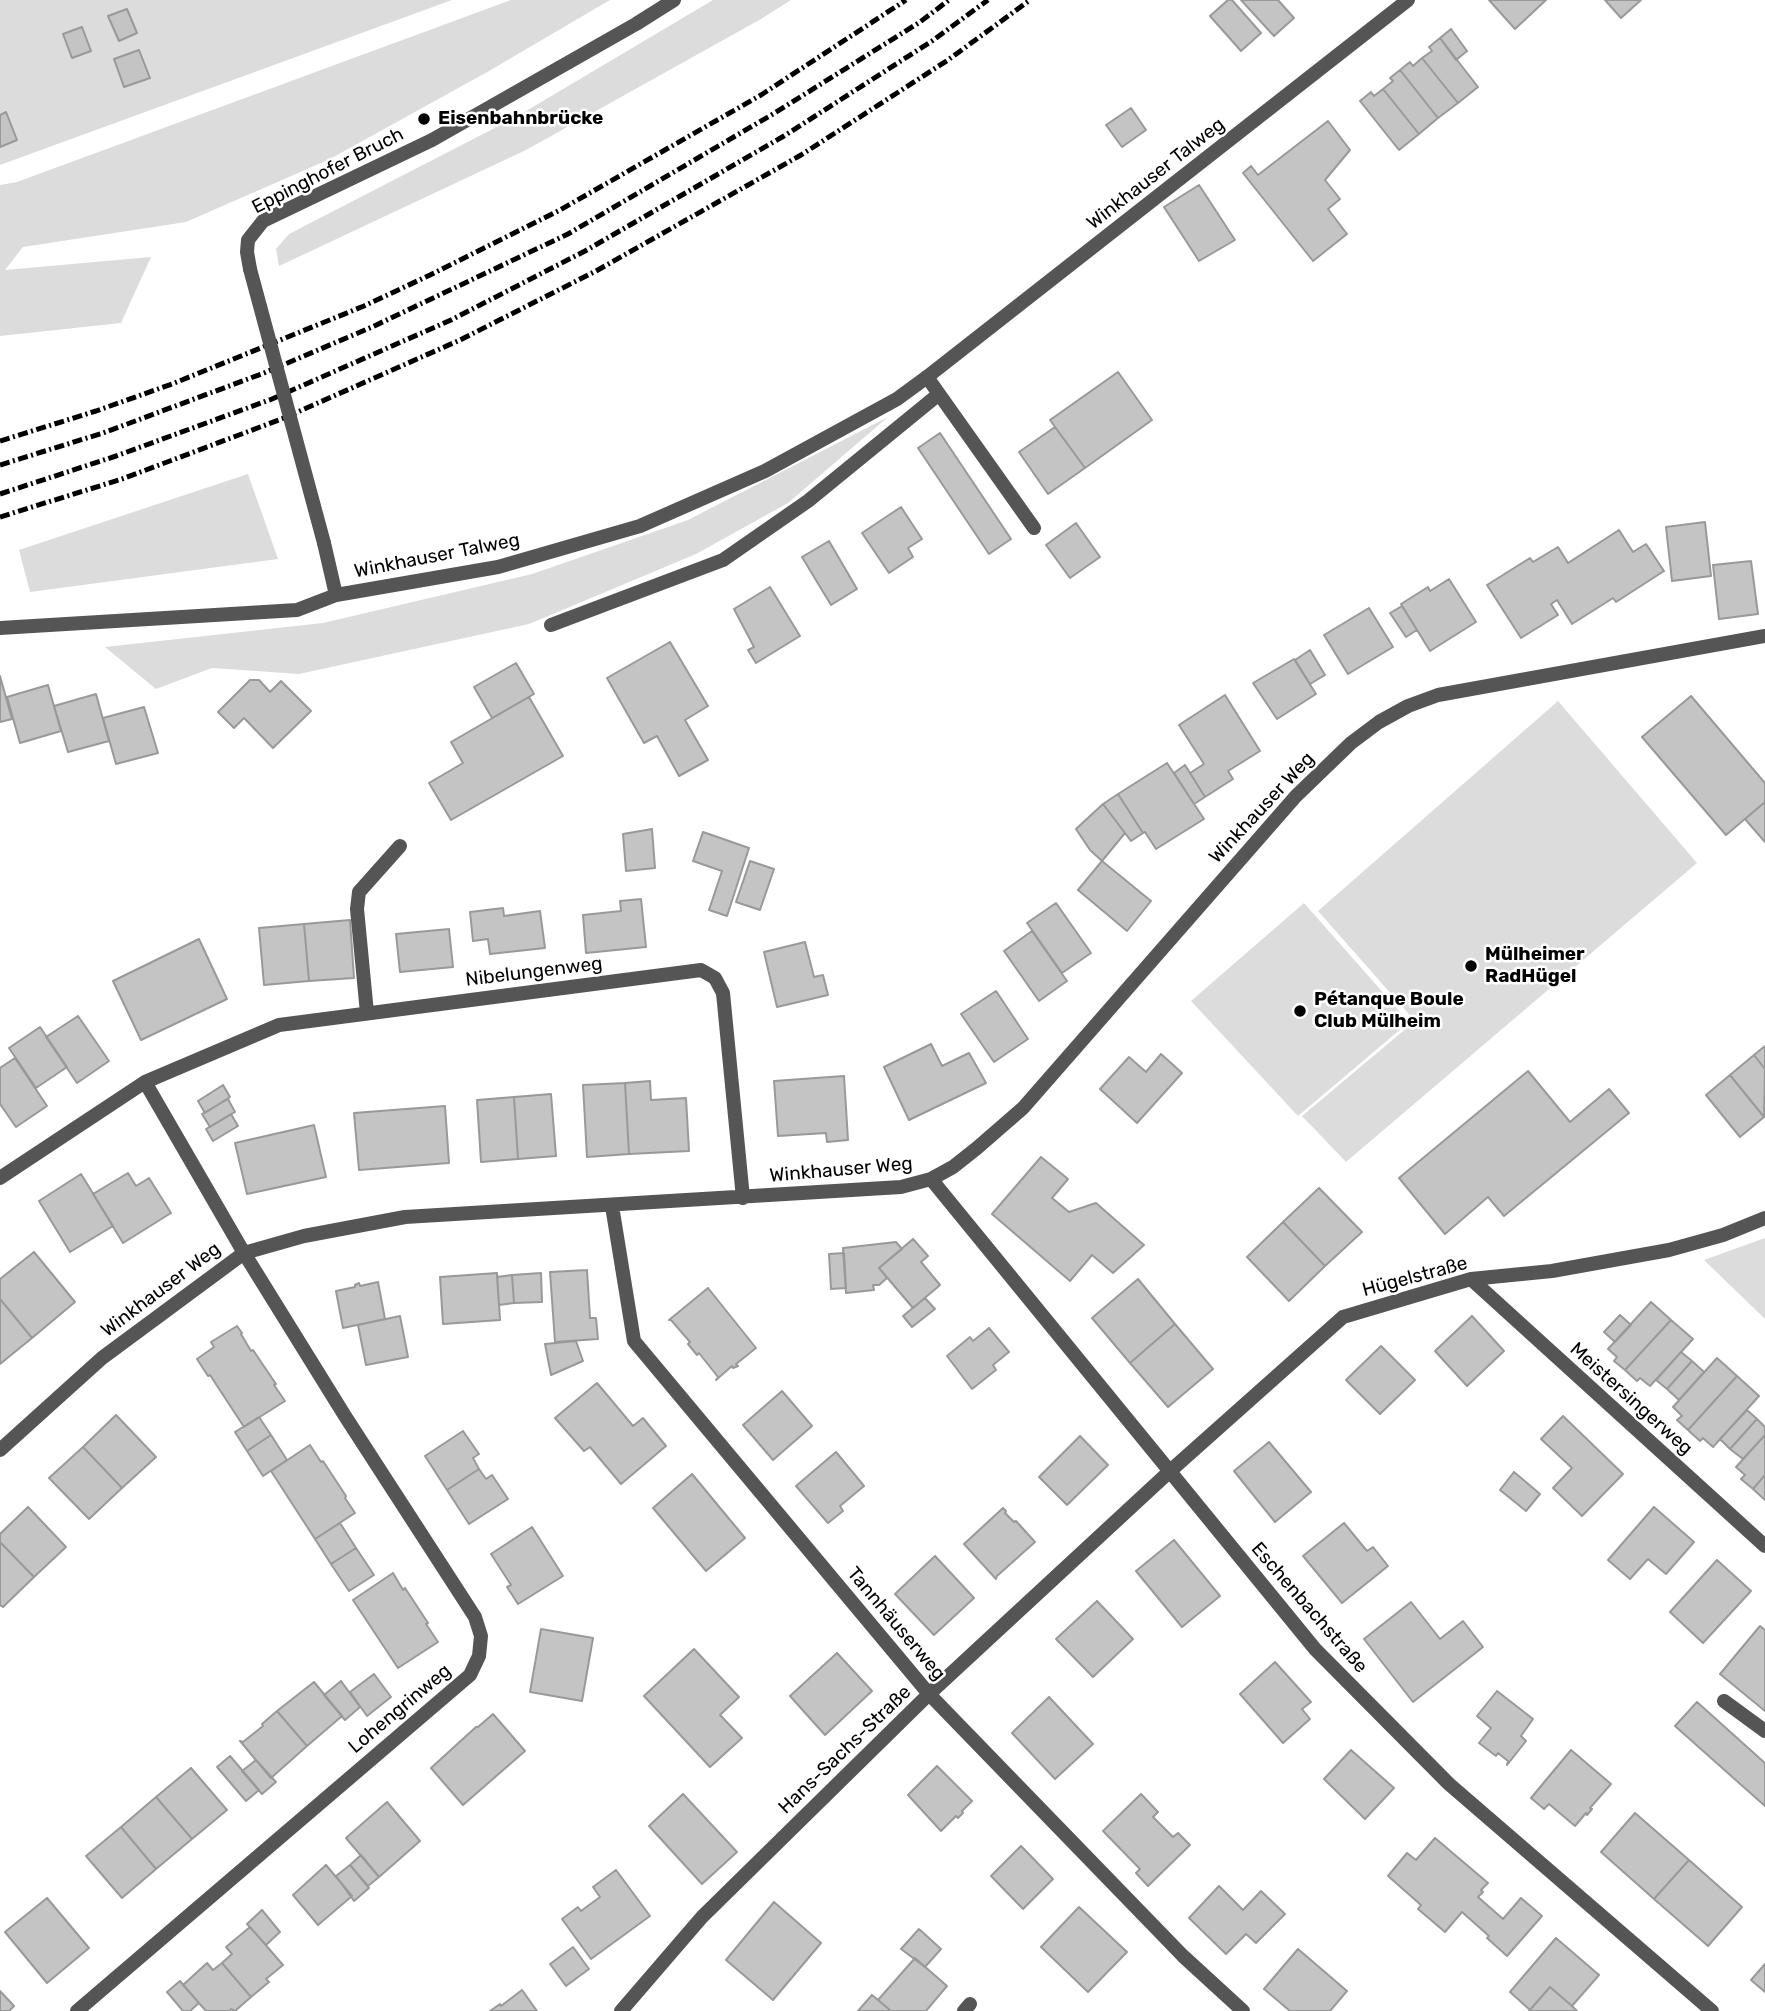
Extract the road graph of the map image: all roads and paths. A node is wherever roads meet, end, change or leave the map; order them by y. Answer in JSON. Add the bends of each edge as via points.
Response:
{"nodes":[{"id":1,"x":674,"y":0,"type":"edge"},
{"id":2,"x":1408,"y":0,"type":"edge"},
{"id":3,"x":927,"y":377,"type":"junction"},
{"id":4,"x":939,"y":394,"type":"junction"},
{"id":5,"x":1034,"y":528,"type":"dead end"},
{"id":6,"x":336,"y":595,"type":"junction"},
{"id":7,"x":551,"y":625,"type":"dead end"},
{"id":8,"x":0,"y":628,"type":"edge"},
{"id":9,"x":1765,"y":636,"type":"edge"},
{"id":10,"x":400,"y":846,"type":"dead end"},
{"id":11,"x":367,"y":1013,"type":"junction"},
{"id":12,"x":145,"y":1082,"type":"junction"},
{"id":13,"x":0,"y":1178,"type":"edge"},
{"id":14,"x":931,"y":1179,"type":"junction"},
{"id":15,"x":743,"y":1198,"type":"junction"},
{"id":16,"x":612,"y":1206,"type":"junction"},
{"id":17,"x":1765,"y":1218,"type":"edge"},
{"id":18,"x":244,"y":1253,"type":"junction"},
{"id":19,"x":1471,"y":1279,"type":"junction"},
{"id":20,"x":0,"y":1450,"type":"edge"},
{"id":21,"x":1169,"y":1472,"type":"junction"},
{"id":22,"x":1765,"y":1546,"type":"edge"},
{"id":23,"x":929,"y":1694,"type":"junction"},
{"id":24,"x":1724,"y":1702,"type":"dead end"},
{"id":25,"x":1765,"y":1731,"type":"edge"},
{"id":26,"x":77,"y":2011,"type":"edge"},
{"id":27,"x":621,"y":2011,"type":"edge"},
{"id":28,"x":1243,"y":2011,"type":"edge"},
{"id":29,"x":1712,"y":2011,"type":"edge"}],
"edges":[{"from":1,"to":6,"type":"street","name":"Eppinghofer Bruch","bridge":true,"via":[[432,140],[263,221],[248,240],[250,269]]},
{"from":2,"to":3,"type":"street","name":"Winkhauser Talweg"},
{"from":3,"to":4,"type":"street"},
{"from":3,"to":6,"type":"street","name":"Winkhauser Talweg","via":[[897,400],[765,471],[639,526],[498,567]]},
{"from":4,"to":5,"type":"street"},
{"from":4,"to":7,"type":"street","via":[[808,501],[723,560]]},
{"from":6,"to":8,"type":"street","name":"Winkhauser Talweg","via":[[298,610]]},
{"from":9,"to":14,"type":"street","name":"Winkhauser Weg","via":[[1438,695],[1379,722],[1296,796],[1023,1108],[953,1167]]},
{"from":10,"to":11,"type":"street","via":[[359,892]]},
{"from":11,"to":12,"type":"street","name":"Nibelungenweg","via":[[279,1025]]},
{"from":11,"to":15,"type":"street","name":"Nibelungenweg","via":[[701,970],[715,978],[723,993]]},
{"from":12,"to":13,"type":"street","name":"Nibelungenweg"},
{"from":12,"to":18,"type":"street"},
{"from":14,"to":15,"type":"street","name":"Winkhauser Weg","via":[[901,1187]]},
{"from":14,"to":21,"type":"street","name":"Eschenbachstraße"},
{"from":15,"to":16,"type":"street","name":"Winkhauser Weg"},
{"from":16,"to":18,"type":"street","name":"Winkhauser Weg","via":[[405,1217]]},
{"from":16,"to":23,"type":"street","name":"Tannhäuserweg","via":[[634,1341]]},
{"from":17,"to":19,"type":"street","name":"Hügelstraße","via":[[1669,1250],[1552,1271]]},
{"from":18,"to":20,"type":"street","name":"Winkhauser Weg","via":[[102,1358]]},
{"from":18,"to":26,"type":"street","name":"Lohengrinweg","via":[[475,1617],[481,1636],[479,1656],[470,1675]]},
{"from":19,"to":21,"type":"street","name":"Hügelstraße","via":[[1343,1317]]},
{"from":19,"to":22,"type":"street","name":"Meistersingerweg"},
{"from":21,"to":23,"type":"street","name":"Hans-Sachs-Straße"},
{"from":21,"to":29,"type":"street","name":"Eschenbachstraße","via":[[1315,1649],[1449,1784]]},
{"from":23,"to":27,"type":"street","name":"Hans-Sachs-Straße","via":[[702,1917]]},
{"from":23,"to":28,"type":"street","name":"Tannhäuserweg","via":[[1183,1956]]},
{"from":24,"to":25,"type":"street"}]}
